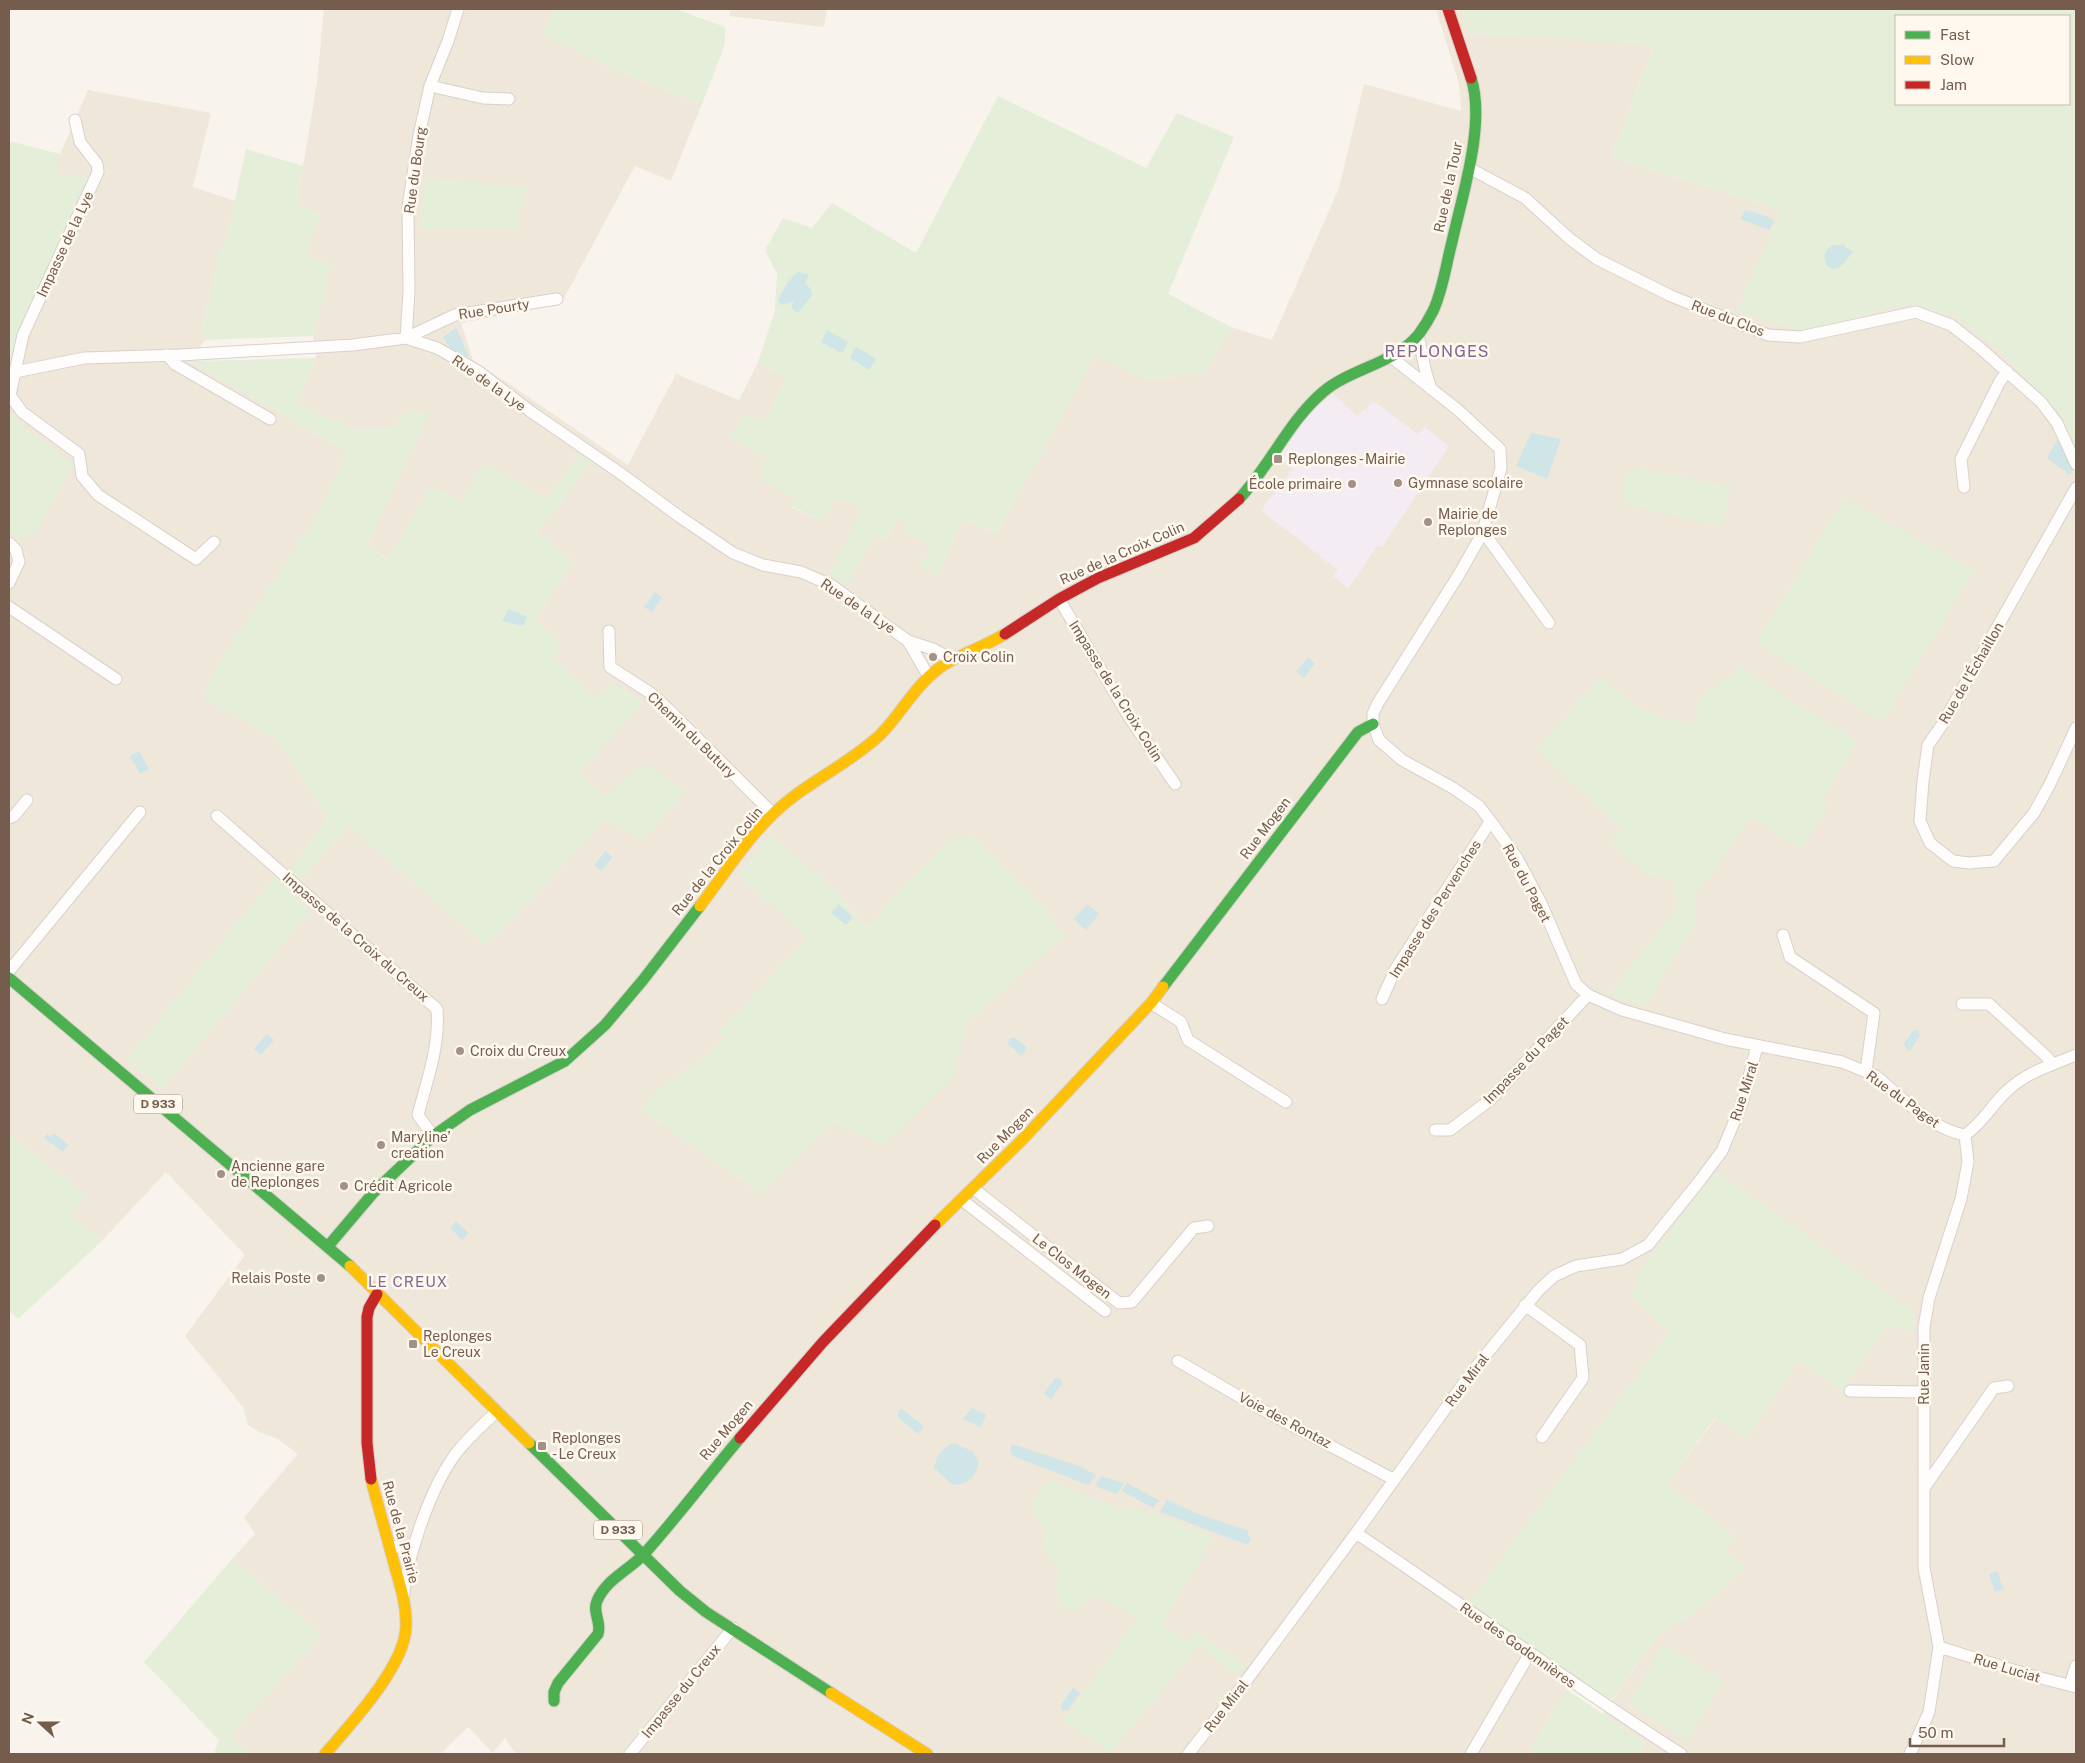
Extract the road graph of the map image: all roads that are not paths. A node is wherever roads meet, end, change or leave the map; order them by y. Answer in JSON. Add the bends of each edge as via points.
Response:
{"nodes":[{"id":1,"x":458,"y":9,"type":"edge"},
{"id":2,"x":1448,"y":9,"type":"edge"},
{"id":3,"x":430,"y":86,"type":"junction"},
{"id":4,"x":509,"y":99,"type":"dead end"},
{"id":5,"x":75,"y":120,"type":"dead end"},
{"id":6,"x":1469,"y":168,"type":"junction"},
{"id":7,"x":557,"y":299,"type":"dead end"},
{"id":8,"x":1418,"y":335,"type":"junction"},
{"id":9,"x":406,"y":338,"type":"junction"},
{"id":10,"x":167,"y":355,"type":"junction"},
{"id":11,"x":1391,"y":357,"type":"junction"},
{"id":12,"x":2007,"y":371,"type":"junction"},
{"id":13,"x":12,"y":374,"type":"edge"},
{"id":14,"x":1432,"y":389,"type":"junction"},
{"id":15,"x":270,"y":419,"type":"dead end"},
{"id":16,"x":2076,"y":464,"type":"edge"},
{"id":17,"x":1964,"y":487,"type":"dead end"},
{"id":18,"x":2076,"y":488,"type":"edge"},
{"id":19,"x":1482,"y":534,"type":"junction"},
{"id":20,"x":214,"y":542,"type":"dead end"},
{"id":21,"x":9,"y":543,"type":"edge"},
{"id":22,"x":9,"y":583,"type":"edge"},
{"id":23,"x":1059,"y":599,"type":"junction"},
{"id":24,"x":9,"y":606,"type":"edge"},
{"id":25,"x":1549,"y":623,"type":"dead end"},
{"id":26,"x":609,"y":631,"type":"dead end"},
{"id":27,"x":908,"y":641,"type":"junction"},
{"id":28,"x":949,"y":662,"type":"junction"},
{"id":29,"x":929,"y":677,"type":"junction"},
{"id":30,"x":116,"y":678,"type":"dead end"},
{"id":31,"x":1373,"y":724,"type":"junction"},
{"id":32,"x":2076,"y":728,"type":"edge"},
{"id":33,"x":1175,"y":784,"type":"dead end"},
{"id":34,"x":27,"y":800,"type":"dead end"},
{"id":35,"x":140,"y":812,"type":"dead end"},
{"id":36,"x":773,"y":814,"type":"junction"},
{"id":37,"x":218,"y":816,"type":"dead end"},
{"id":38,"x":9,"y":818,"type":"edge"},
{"id":39,"x":1492,"y":823,"type":"junction"},
{"id":40,"x":1783,"y":935,"type":"dead end"},
{"id":41,"x":9,"y":971,"type":"edge"},
{"id":42,"x":9,"y":978,"type":"edge"},
{"id":43,"x":1588,"y":996,"type":"junction"},
{"id":44,"x":1382,"y":999,"type":"dead end"},
{"id":45,"x":1151,"y":1003,"type":"junction"},
{"id":46,"x":1962,"y":1004,"type":"dead end"},
{"id":47,"x":1757,"y":1046,"type":"junction"},
{"id":48,"x":2076,"y":1055,"type":"edge"},
{"id":49,"x":2052,"y":1064,"type":"junction"},
{"id":50,"x":1866,"y":1071,"type":"junction"},
{"id":51,"x":1286,"y":1102,"type":"dead end"},
{"id":52,"x":1435,"y":1130,"type":"dead end"},
{"id":53,"x":1965,"y":1134,"type":"junction"},
{"id":54,"x":433,"y":1136,"type":"junction"},
{"id":55,"x":974,"y":1189,"type":"junction"},
{"id":56,"x":962,"y":1200,"type":"junction"},
{"id":57,"x":1208,"y":1226,"type":"dead end"},
{"id":58,"x":329,"y":1245,"type":"junction"},
{"id":59,"x":377,"y":1294,"type":"junction"},
{"id":60,"x":1525,"y":1305,"type":"junction"},
{"id":61,"x":1106,"y":1311,"type":"dead end"},
{"id":62,"x":1178,"y":1361,"type":"dead end"},
{"id":63,"x":2008,"y":1386,"type":"dead end"},
{"id":64,"x":1850,"y":1390,"type":"dead end"},
{"id":65,"x":1923,"y":1392,"type":"junction"},
{"id":66,"x":496,"y":1412,"type":"junction"},
{"id":67,"x":1542,"y":1437,"type":"dead end"},
{"id":68,"x":1393,"y":1479,"type":"junction"},
{"id":69,"x":1924,"y":1488,"type":"junction"},
{"id":70,"x":1356,"y":1533,"type":"junction"},
{"id":71,"x":390,"y":1546,"type":"junction"},
{"id":72,"x":413,"y":1549,"type":"junction"},
{"id":73,"x":642,"y":1555,"type":"junction"},
{"id":74,"x":403,"y":1597,"type":"junction"},
{"id":75,"x":733,"y":1628,"type":"junction"},
{"id":76,"x":1939,"y":1647,"type":"junction"},
{"id":77,"x":1530,"y":1653,"type":"junction"},
{"id":78,"x":2076,"y":1666,"type":"edge"},
{"id":79,"x":2073,"y":1686,"type":"edge"},
{"id":80,"x":554,"y":1701,"type":"dead end"},
{"id":81,"x":913,"y":1750,"type":"edge"},
{"id":82,"x":325,"y":1754,"type":"edge"},
{"id":83,"x":630,"y":1754,"type":"edge"},
{"id":84,"x":927,"y":1754,"type":"edge"},
{"id":85,"x":1188,"y":1754,"type":"edge"},
{"id":86,"x":1471,"y":1754,"type":"edge"},
{"id":87,"x":1681,"y":1754,"type":"edge"},
{"id":88,"x":1910,"y":1754,"type":"edge"}],
"edges":[{"from":1,"to":3,"type":"street","name":"Rue du Bourg"},
{"from":2,"to":6,"type":"street","name":"Rue de la Tour","via":[[1474,86],[1475,129]]},
{"from":3,"to":4,"type":"street","via":[[483,98]]},
{"from":3,"to":9,"type":"street","name":"Rue du Bourg","via":[[408,207]]},
{"from":5,"to":13,"type":"street","name":"Impasse de la Lye","via":[[80,142],[97,164],[98,172],[23,335]]},
{"from":6,"to":8,"type":"street","name":"Rue de la Tour","via":[[1440,291],[1433,311]]},
{"from":6,"to":12,"type":"street","name":"Rue du Clos","via":[[1525,198],[1596,259],[1672,296],[1768,335],[1800,337],[1916,312],[1951,326]]},
{"from":7,"to":9,"type":"street","name":"Rue Pourty","via":[[455,315]]},
{"from":8,"to":11,"type":"street","name":"Rue de la Tour"},
{"from":8,"to":14,"type":"street"},
{"from":9,"to":10,"type":"street","name":"Rue de la Lye","via":[[353,345]]},
{"from":9,"to":27,"type":"street","name":"Rue de la Lye","via":[[437,348],[478,371],[530,412],[733,553],[764,565],[801,572],[831,585]]},
{"from":10,"to":13,"type":"street","name":"Rue de la Lye","via":[[84,358]]},
{"from":10,"to":15,"type":"street","via":[[175,364]]},
{"from":11,"to":14,"type":"street"},
{"from":11,"to":23,"type":"street","name":"Rue de la Croix Colin","via":[[1339,380],[1322,393],[1296,418],[1248,490],[1194,538],[1098,578]]},
{"from":12,"to":16,"type":"street","name":"Rue du Clos","via":[[2041,402],[2057,423]]},
{"from":12,"to":17,"type":"street","via":[[1961,459]]},
{"from":13,"to":20,"type":"street","via":[[10,394],[22,412],[79,454],[82,476],[98,495],[196,559]]},
{"from":14,"to":19,"type":"street","via":[[1500,449],[1502,468]]},
{"from":18,"to":32,"type":"street","name":"Rue de l'Échaillon","via":[[1928,746],[1920,821],[1930,843],[1953,860],[1969,863],[1994,861],[2034,813]]},
{"from":19,"to":25,"type":"street"},
{"from":19,"to":31,"type":"street","via":[[1378,703]]},
{"from":21,"to":22,"type":"street","via":[[16,550],[19,562]]},
{"from":23,"to":28,"type":"street","name":"Rue de la Croix Colin","via":[[988,645]]},
{"from":23,"to":33,"type":"street","name":"Impasse de la Croix Colin","via":[[1129,717]]},
{"from":24,"to":30,"type":"street"},
{"from":26,"to":36,"type":"street","name":"Chemin du Butury","via":[[610,667],[652,694]]},
{"from":27,"to":28,"type":"street","name":"Rue de la Lye","via":[[933,649]]},
{"from":27,"to":29,"type":"street","name":"Rue de la Lye"},
{"from":28,"to":29,"type":"street","name":"Rue de la Croix Colin"},
{"from":29,"to":36,"type":"street","name":"Rue de la Croix Colin","via":[[881,734]]},
{"from":31,"to":39,"type":"street","name":"Rue du Paget","via":[[1379,740],[1402,760],[1453,788],[1478,806]]},
{"from":31,"to":45,"type":"street","name":"Rue Mogen","via":[[1358,732]]},
{"from":34,"to":38,"type":"street"},
{"from":35,"to":41,"type":"street"},
{"from":36,"to":54,"type":"street","name":"Rue de la Croix Colin","via":[[605,1025],[565,1061],[470,1110]]},
{"from":37,"to":54,"type":"street","name":"Impasse de la Croix du Creux","via":[[437,1009],[439,1029],[418,1115]]},
{"from":39,"to":43,"type":"street","name":"Rue du Paget","via":[[1517,858],[1576,984]]},
{"from":39,"to":44,"type":"street","name":"Impasse des Pervenches","via":[[1394,970]]},
{"from":40,"to":50,"type":"street","via":[[1790,958],[1874,1013]]},
{"from":42,"to":58,"type":"street","number":"D 933"},
{"from":43,"to":47,"type":"street","name":"Rue du Paget","via":[[1622,1010]]},
{"from":43,"to":52,"type":"street","name":"Impasse du Paget","via":[[1490,1100],[1450,1130]]},
{"from":45,"to":51,"type":"street","via":[[1181,1022],[1188,1040]]},
{"from":45,"to":55,"type":"street","name":"Rue Mogen"},
{"from":46,"to":49,"type":"street","via":[[1989,1004]]},
{"from":47,"to":50,"type":"street","name":"Rue du Paget","via":[[1842,1062]]},
{"from":47,"to":60,"type":"street","name":"Rue Miral","via":[[1742,1103],[1722,1151],[1648,1245],[1622,1259],[1576,1266],[1554,1276]]},
{"from":48,"to":49,"type":"street"},
{"from":49,"to":53,"type":"street","via":[[2020,1080],[1977,1127]]},
{"from":50,"to":53,"type":"street","name":"Rue du Paget","via":[[1938,1125],[1952,1133]]},
{"from":53,"to":65,"type":"street","name":"Rue Janin","via":[[1968,1162],[1961,1199],[1925,1318]]},
{"from":54,"to":58,"type":"street","name":"Rue de la Croix Colin","via":[[374,1192]]},
{"from":55,"to":56,"type":"street","name":"Rue Mogen"},
{"from":55,"to":57,"type":"street","name":"Le Clos Mogen","via":[[1119,1303],[1132,1302],[1194,1228]]},
{"from":56,"to":61,"type":"street"},
{"from":56,"to":73,"type":"street","name":"Rue Mogen","via":[[823,1342]]},
{"from":58,"to":59,"type":"street","number":"D 933"},
{"from":59,"to":66,"type":"street","number":"D 933"},
{"from":59,"to":71,"type":"street","name":"Rue de la Prairie","via":[[368,1316],[367,1443],[371,1478]]},
{"from":60,"to":67,"type":"street","via":[[1580,1345],[1583,1378]]},
{"from":60,"to":68,"type":"street","name":"Rue Miral"},
{"from":62,"to":68,"type":"street","name":"Voie des Rontaz"},
{"from":63,"to":69,"type":"street","via":[[1994,1388]]},
{"from":64,"to":65,"type":"street"},
{"from":65,"to":69,"type":"street","name":"Rue Janin"},
{"from":66,"to":72,"type":"street","via":[[461,1447],[442,1475]]},
{"from":66,"to":73,"type":"street","number":"D 933"},
{"from":68,"to":70,"type":"street","name":"Rue Miral"},
{"from":69,"to":76,"type":"street","name":"Rue Janin","via":[[1924,1568]]},
{"from":70,"to":77,"type":"street","name":"Rue des Godonnières"},
{"from":70,"to":85,"type":"street","name":"Rue Miral"},
{"from":71,"to":72,"type":"street"},
{"from":71,"to":74,"type":"street","name":"Rue de la Prairie"},
{"from":72,"to":74,"type":"street"},
{"from":73,"to":75,"type":"street","number":"D 933","via":[[706,1612]]},
{"from":73,"to":80,"type":"street","name":"Rue Mogen","via":[[597,1600],[594,1606],[601,1627],[558,1684]]},
{"from":74,"to":82,"type":"street","name":"Rue de la Prairie","via":[[406,1628],[400,1652],[374,1693]]},
{"from":75,"to":81,"type":"street","number":"D 933"},
{"from":75,"to":83,"type":"street","name":"Impasse du Creux"},
{"from":76,"to":79,"type":"street","name":"Rue Luciat"},
{"from":76,"to":88,"type":"street","name":"Rue Janin","via":[[1929,1712]]},
{"from":77,"to":86,"type":"street"},
{"from":77,"to":87,"type":"street","name":"Rue des Godonnières"},
{"from":78,"to":79,"type":"street"},
{"from":81,"to":84,"type":"street","number":"D 933"}]}
